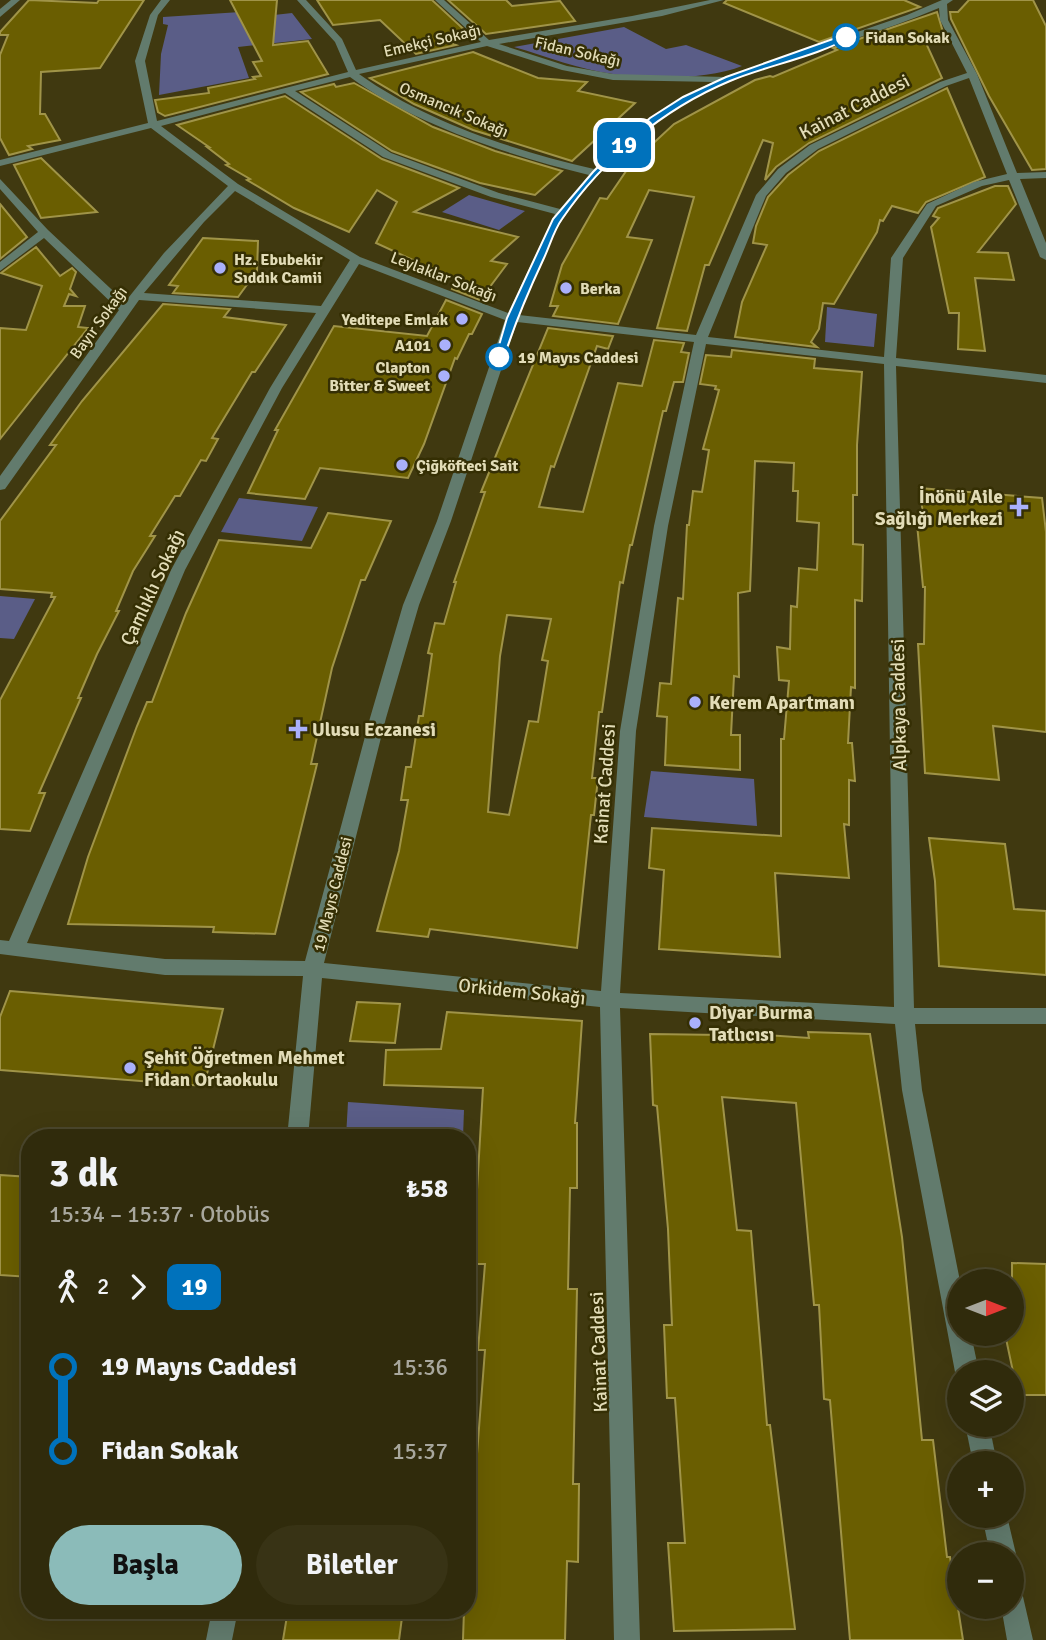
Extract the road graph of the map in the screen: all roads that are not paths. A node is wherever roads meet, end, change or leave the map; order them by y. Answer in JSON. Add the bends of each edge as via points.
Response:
{"nodes":[{"id":1,"x":16,"y":0,"type":"edge"},
{"id":2,"x":166,"y":0,"type":"edge"},
{"id":3,"x":301,"y":0,"type":"edge"},
{"id":4,"x":439,"y":0,"type":"edge"},
{"id":5,"x":720,"y":0,"type":"edge"},
{"id":6,"x":943,"y":1,"type":"edge"},
{"id":7,"x":0,"y":14,"type":"edge"},
{"id":8,"x":487,"y":43,"type":"junction"},
{"id":9,"x":972,"y":74,"type":"junction"},
{"id":10,"x":354,"y":75,"type":"junction"},
{"id":11,"x":728,"y":79,"type":"junction"},
{"id":12,"x":287,"y":90,"type":"junction"},
{"id":13,"x":153,"y":125,"type":"junction"},
{"id":14,"x":0,"y":163,"type":"edge"},
{"id":15,"x":596,"y":173,"type":"junction"},
{"id":16,"x":1046,"y":175,"type":"edge"},
{"id":17,"x":1012,"y":176,"type":"junction"},
{"id":18,"x":0,"y":182,"type":"edge"},
{"id":19,"x":234,"y":186,"type":"junction"},
{"id":20,"x":562,"y":213,"type":"junction"},
{"id":21,"x":44,"y":232,"type":"junction"},
{"id":22,"x":1046,"y":257,"type":"edge"},
{"id":23,"x":356,"y":259,"type":"junction"},
{"id":24,"x":0,"y":268,"type":"edge"},
{"id":25,"x":135,"y":296,"type":"junction"},
{"id":26,"x":125,"y":310,"type":"junction"},
{"id":27,"x":324,"y":310,"type":"junction"},
{"id":28,"x":512,"y":318,"type":"junction"},
{"id":29,"x":701,"y":340,"type":"junction"},
{"id":30,"x":890,"y":361,"type":"junction"},
{"id":31,"x":1046,"y":379,"type":"edge"},
{"id":32,"x":0,"y":486,"type":"edge"},
{"id":33,"x":7,"y":947,"type":"edge"},
{"id":34,"x":313,"y":969,"type":"junction"},
{"id":35,"x":610,"y":1000,"type":"junction"},
{"id":36,"x":904,"y":1016,"type":"junction"},
{"id":37,"x":1046,"y":1016,"type":"edge"},
{"id":38,"x":298,"y":1129,"type":"edge"},
{"id":39,"x":947,"y":1270,"type":"edge"},
{"id":40,"x":223,"y":1619,"type":"edge"},
{"id":41,"x":1016,"y":1619,"type":"edge"},
{"id":42,"x":219,"y":1640,"type":"edge"},
{"id":43,"x":626,"y":1640,"type":"edge"},
{"id":44,"x":1020,"y":1640,"type":"edge"}],
"edges":[{"from":1,"to":7,"type":"street"},
{"from":2,"to":13,"type":"street","via":[[154,15],[140,61]]},
{"from":3,"to":10,"type":"street","name":"Osmancık Sokağı","via":[[338,41]]},
{"from":4,"to":8,"type":"street","name":"Fidan Sokağı"},
{"from":5,"to":8,"type":"street","name":"Emekçi Sokağı"},
{"from":6,"to":9,"type":"street","via":[[944,20]]},
{"from":6,"to":11,"type":"street","name":"19 Mayıs Caddesi"},
{"from":8,"to":10,"type":"street","name":"Emekçi Sokağı"},
{"from":8,"to":11,"type":"street","name":"Fidan Sokağı","via":[[565,68],[613,77]]},
{"from":9,"to":17,"type":"street"},
{"from":9,"to":29,"type":"street","name":"Kainat Caddesi","via":[[814,147],[782,171],[761,195]]},
{"from":10,"to":12,"type":"street","name":"Emekçi Sokağı"},
{"from":10,"to":15,"type":"street","name":"Osmancık Sokağı","via":[[386,98],[465,132],[545,162]]},
{"from":11,"to":15,"type":"street","name":"19 Mayıs Caddesi","via":[[653,120]]},
{"from":12,"to":13,"type":"street","name":"Emekçi Sokağı"},
{"from":12,"to":20,"type":"street","via":[[387,155],[495,195]]},
{"from":13,"to":14,"type":"street"},
{"from":13,"to":19,"type":"street","name":"Leylaklar Sokağı"},
{"from":15,"to":20,"type":"street","name":"19 Mayıs Caddesi"},
{"from":16,"to":17,"type":"street","name":"Alpkaya Caddesi"},
{"from":17,"to":22,"type":"street"},
{"from":17,"to":30,"type":"street","name":"Alpkaya Caddesi","via":[[978,184],[932,204],[897,258]]},
{"from":18,"to":21,"type":"street"},
{"from":19,"to":23,"type":"street","name":"Leylaklar Sokağı"},
{"from":19,"to":25,"type":"street","name":"Bayır Sokağı"},
{"from":20,"to":28,"type":"street","name":"19 Mayıs Caddesi"},
{"from":21,"to":24,"type":"street"},
{"from":21,"to":26,"type":"street"},
{"from":23,"to":27,"type":"street","name":"Çamlıklı Sokağı"},
{"from":23,"to":28,"type":"street","name":"Leylaklar Sokağı"},
{"from":25,"to":26,"type":"street","name":"Bayır Sokağı"},
{"from":25,"to":27,"type":"street"},
{"from":26,"to":32,"type":"street","name":"Bayır Sokağı"},
{"from":27,"to":33,"type":"street","name":"Çamlıklı Sokağı","via":[[276,388],[178,570]]},
{"from":28,"to":29,"type":"street","name":"Leylaklar Sokağı"},
{"from":28,"to":34,"type":"street","name":"19 Mayıs Caddesi","via":[[411,605]]},
{"from":29,"to":30,"type":"street","name":"Leylaklar Sokağı"},
{"from":29,"to":35,"type":"street","name":"Kainat Caddesi","via":[[660,526],[628,731]]},
{"from":30,"to":31,"type":"street","name":"Leylaklar Sokağı"},
{"from":30,"to":36,"type":"street","name":"Alpkaya Caddesi"},
{"from":33,"to":34,"type":"street","name":"Orkidem Sokağı","via":[[165,967]]},
{"from":34,"to":35,"type":"street","name":"Orkidem Sokağı"},
{"from":34,"to":38,"type":"street","name":"19 Mayıs Caddesi"},
{"from":35,"to":36,"type":"street","name":"Orkidem Sokağı"},
{"from":35,"to":43,"type":"street","name":"Kainat Caddesi"},
{"from":36,"to":37,"type":"street","name":"Orkidem Sokağı"},
{"from":36,"to":39,"type":"street","name":"Alpkaya Caddesi","via":[[912,1090]]},
{"from":40,"to":42,"type":"street"},
{"from":41,"to":44,"type":"street"}]}
